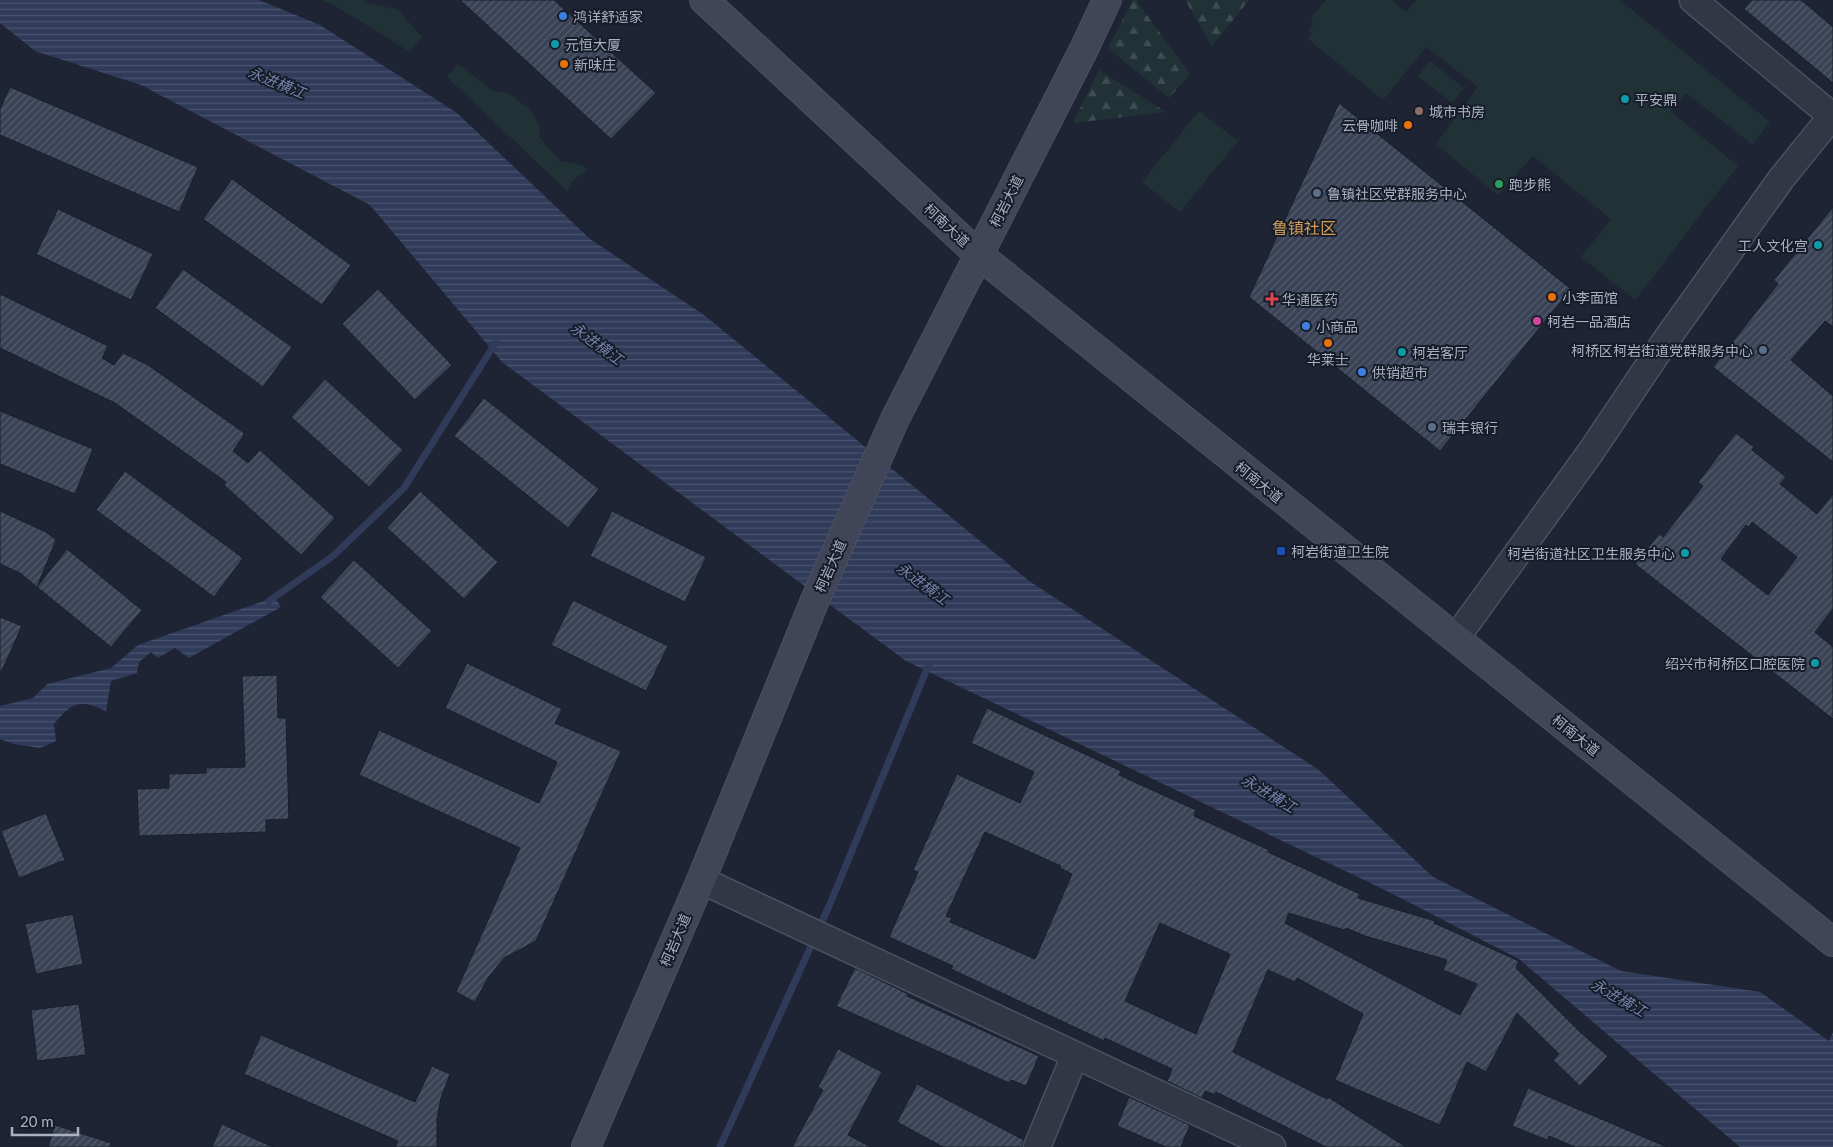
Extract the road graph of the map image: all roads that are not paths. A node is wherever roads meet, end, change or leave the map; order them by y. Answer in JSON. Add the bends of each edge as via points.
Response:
{"nodes":[{"id":1,"x":704,"y":0,"type":"edge"},
{"id":2,"x":1107,"y":0,"type":"edge"},
{"id":3,"x":1693,"y":0,"type":"edge"},
{"id":4,"x":1832,"y":116,"type":"edge"},
{"id":5,"x":979,"y":254,"type":"junction"},
{"id":6,"x":1456,"y":638,"type":"junction"},
{"id":7,"x":701,"y":880,"type":"junction"},
{"id":8,"x":1833,"y":942,"type":"edge"},
{"id":9,"x":1075,"y":1054,"type":"junction"},
{"id":10,"x":586,"y":1147,"type":"edge"},
{"id":11,"x":1037,"y":1147,"type":"edge"},
{"id":12,"x":1272,"y":1147,"type":"edge"}],
"edges":[{"from":1,"to":5,"type":"main road","name":"柯南大道"},
{"from":2,"to":5,"type":"main road","name":"柯岩大道"},
{"from":3,"to":4,"type":"street"},
{"from":4,"to":6,"type":"street","via":[[1666,340],[1590,453]]},
{"from":5,"to":6,"type":"main road","name":"柯南大道"},
{"from":5,"to":7,"type":"main road","name":"柯岩大道","via":[[895,419],[815,600]]},
{"from":6,"to":8,"type":"main road","name":"柯南大道"},
{"from":7,"to":9,"type":"street"},
{"from":7,"to":10,"type":"main road","name":"柯岩大道"},
{"from":9,"to":11,"type":"street"},
{"from":9,"to":12,"type":"street"}]}
